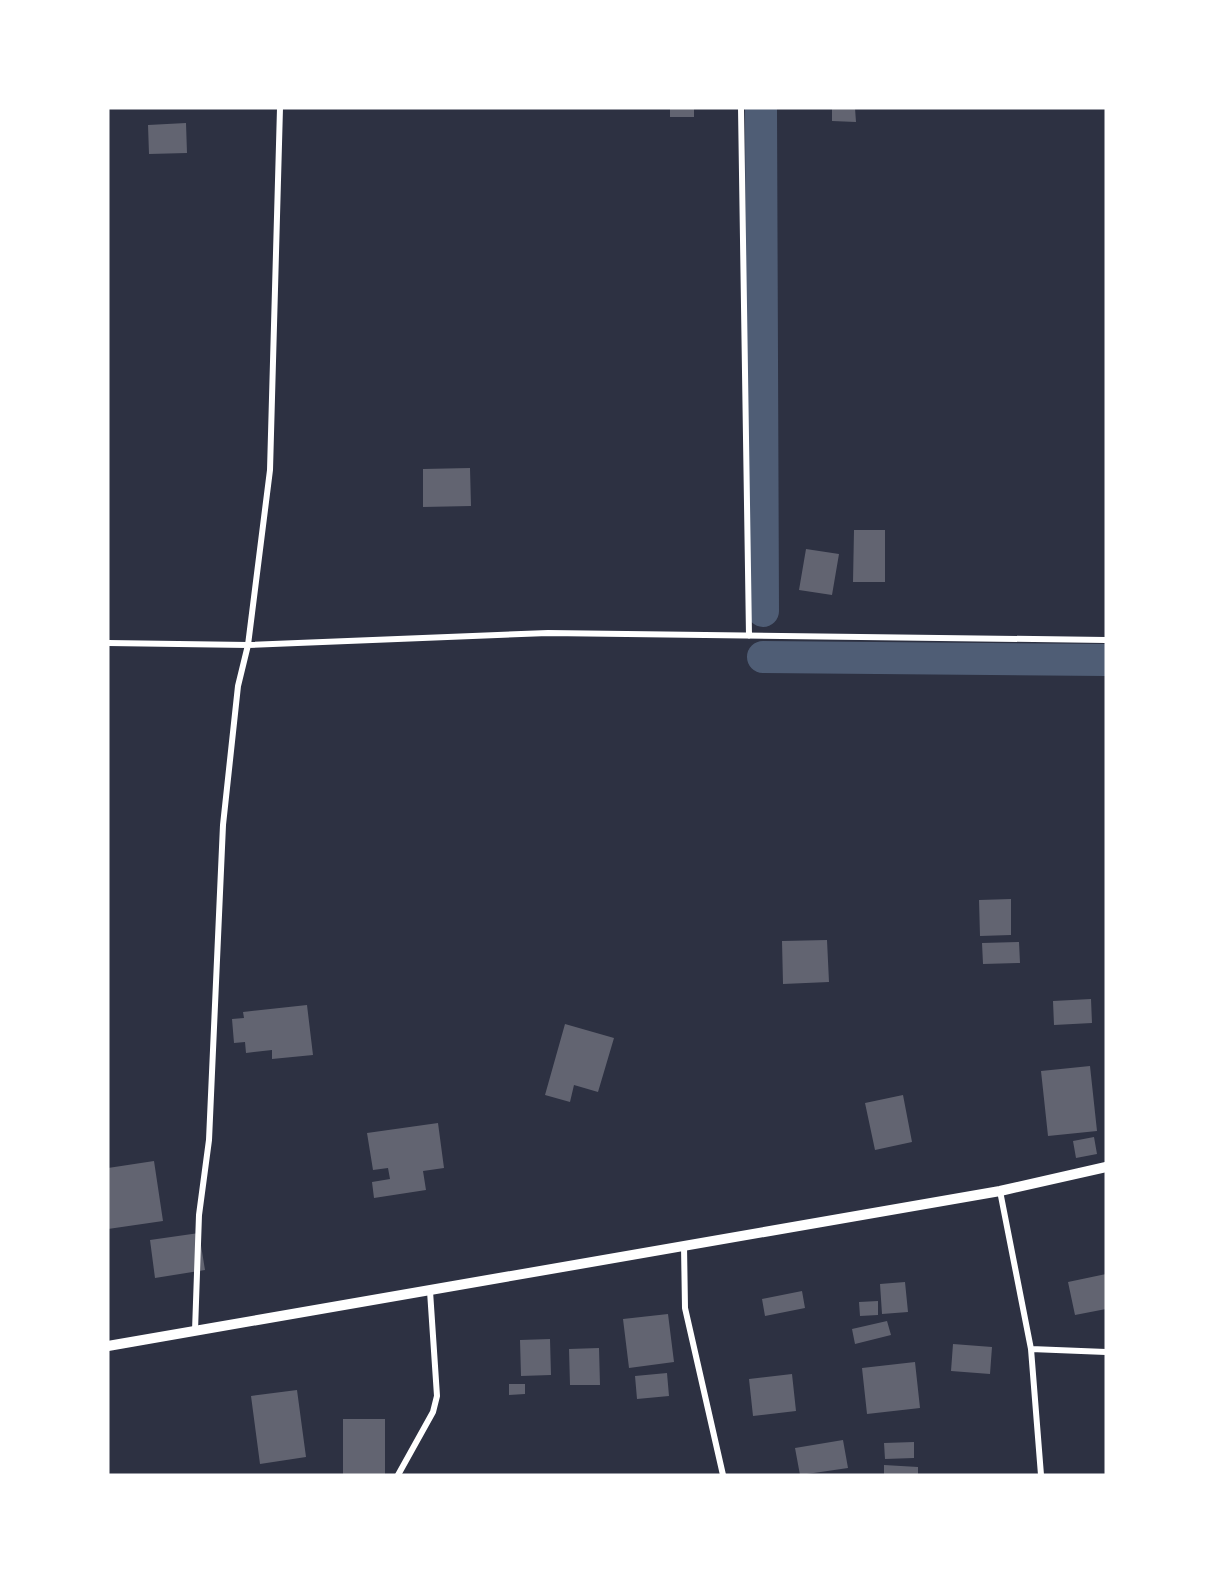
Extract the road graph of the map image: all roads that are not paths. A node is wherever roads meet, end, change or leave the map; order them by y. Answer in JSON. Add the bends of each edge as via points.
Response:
{"nodes":[{"id":1,"x":280,"y":108,"type":"edge"},
{"id":2,"x":741,"y":108,"type":"edge"},
{"id":3,"x":749,"y":636,"type":"junction"},
{"id":4,"x":1106,"y":640,"type":"edge"},
{"id":5,"x":108,"y":643,"type":"edge"},
{"id":6,"x":248,"y":645,"type":"junction"},
{"id":7,"x":1106,"y":1167,"type":"edge"},
{"id":8,"x":1000,"y":1191,"type":"junction"},
{"id":9,"x":684,"y":1246,"type":"junction"},
{"id":10,"x":430,"y":1291,"type":"junction"},
{"id":11,"x":195,"y":1331,"type":"junction"},
{"id":12,"x":108,"y":1346,"type":"edge"},
{"id":13,"x":1031,"y":1349,"type":"junction"},
{"id":14,"x":1106,"y":1352,"type":"edge"},
{"id":15,"x":398,"y":1475,"type":"edge"},
{"id":16,"x":723,"y":1475,"type":"edge"},
{"id":17,"x":1041,"y":1475,"type":"edge"}],
"edges":[{"from":1,"to":6,"type":"street","via":[[270,470]]},
{"from":2,"to":3,"type":"street"},
{"from":3,"to":4,"type":"street"},
{"from":3,"to":6,"type":"street","via":[[548,633]]},
{"from":5,"to":6,"type":"street"},
{"from":6,"to":11,"type":"street","via":[[238,686],[223,825],[209,1140],[200,1215]]},
{"from":7,"to":8,"type":"street"},
{"from":8,"to":9,"type":"street"},
{"from":8,"to":13,"type":"street"},
{"from":9,"to":10,"type":"street"},
{"from":9,"to":16,"type":"street","via":[[685,1308]]},
{"from":10,"to":11,"type":"street"},
{"from":10,"to":15,"type":"street","via":[[437,1396],[433,1412]]},
{"from":11,"to":12,"type":"street"},
{"from":13,"to":14,"type":"street"},
{"from":13,"to":17,"type":"street"}]}
